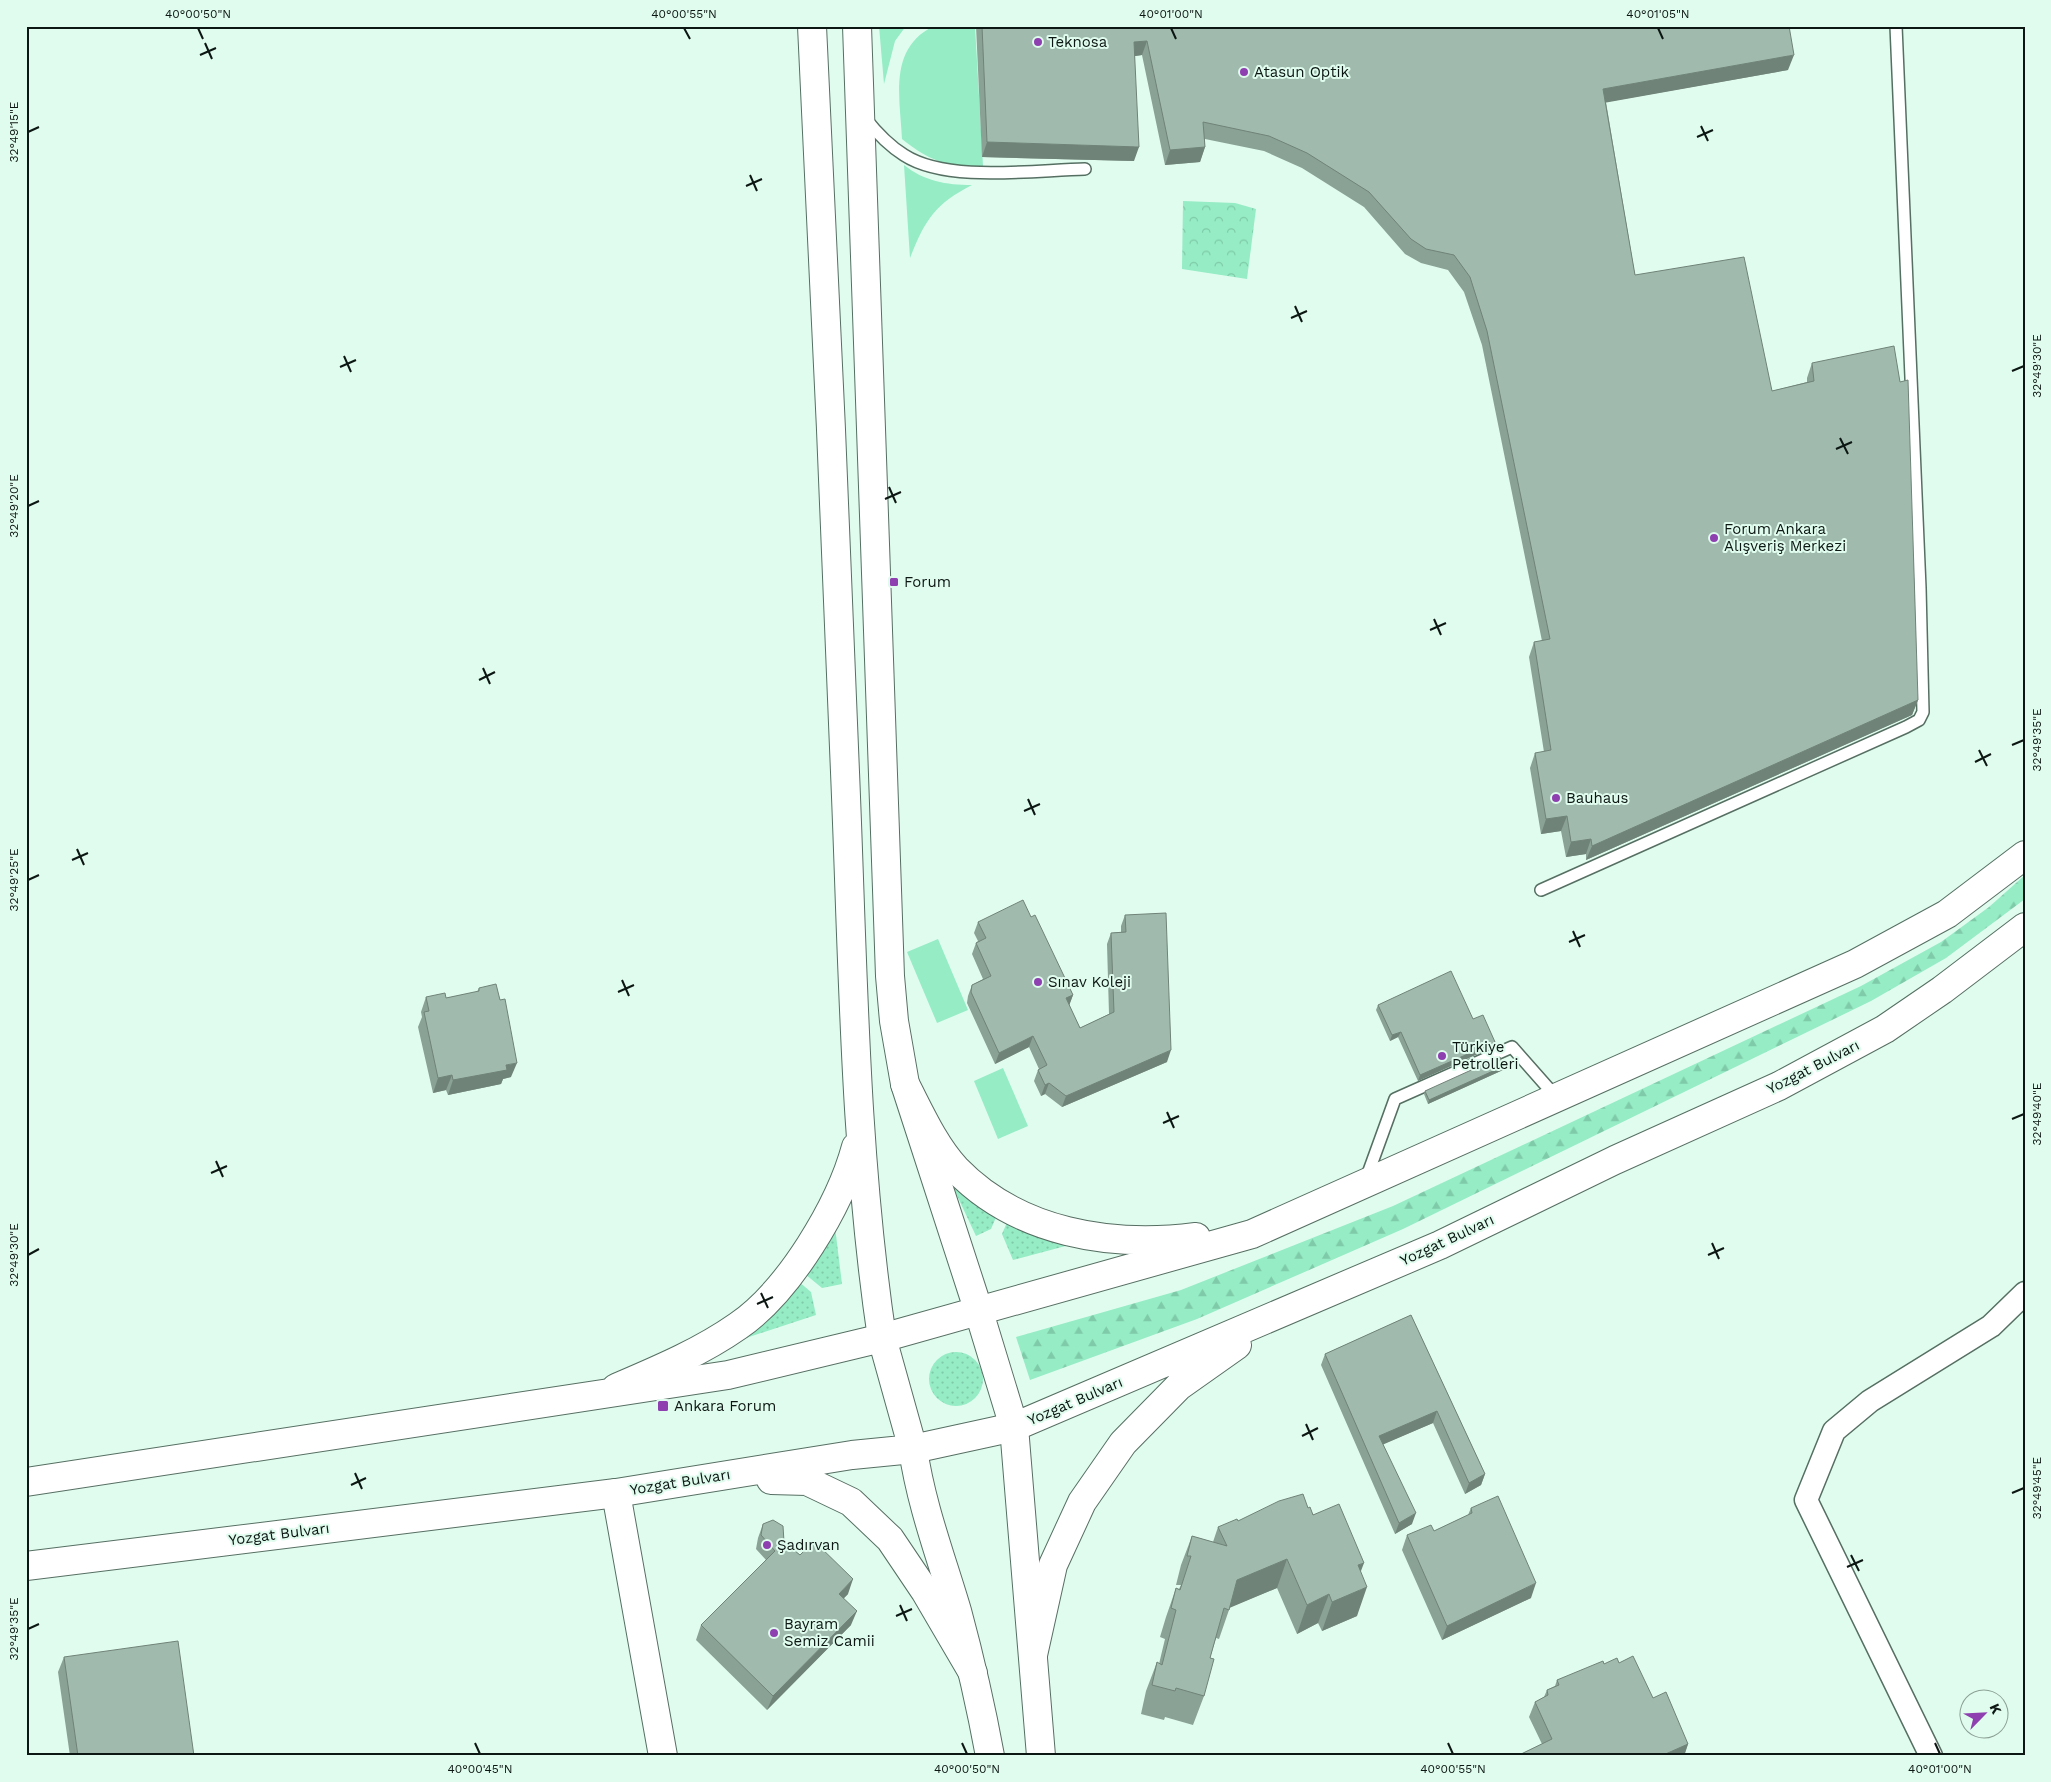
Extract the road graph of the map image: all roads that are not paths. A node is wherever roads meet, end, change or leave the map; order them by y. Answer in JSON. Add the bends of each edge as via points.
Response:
{"nodes":[{"id":1,"x":812,"y":26,"type":"edge"},
{"id":2,"x":857,"y":26,"type":"edge"},
{"id":3,"x":1896,"y":26,"type":"edge"},
{"id":4,"x":860,"y":112,"type":"junction"},
{"id":5,"x":1085,"y":169,"type":"dead end"},
{"id":6,"x":2025,"y":855,"type":"edge"},
{"id":7,"x":1541,"y":890,"type":"dead end"},
{"id":8,"x":2025,"y":927,"type":"edge"},
{"id":9,"x":905,"y":1084,"type":"junction"},
{"id":10,"x":1557,"y":1098,"type":"junction"},
{"id":11,"x":859,"y":1136,"type":"junction"},
{"id":12,"x":1365,"y":1184,"type":"junction"},
{"id":13,"x":1252,"y":1234,"type":"junction"},
{"id":14,"x":2025,"y":1293,"type":"edge"},
{"id":15,"x":979,"y":1312,"type":"junction"},
{"id":16,"x":1282,"y":1313,"type":"junction"},
{"id":17,"x":882,"y":1338,"type":"junction"},
{"id":18,"x":601,"y":1394,"type":"junction"},
{"id":19,"x":1014,"y":1427,"type":"junction"},
{"id":20,"x":913,"y":1449,"type":"junction"},
{"id":21,"x":712,"y":1478,"type":"junction"},
{"id":22,"x":26,"y":1482,"type":"edge"},
{"id":23,"x":616,"y":1493,"type":"junction"},
{"id":24,"x":26,"y":1566,"type":"edge"},
{"id":25,"x":1033,"y":1655,"type":"junction"},
{"id":26,"x":973,"y":1673,"type":"junction"},
{"id":27,"x":663,"y":1756,"type":"edge"},
{"id":28,"x":990,"y":1756,"type":"edge"},
{"id":29,"x":1041,"y":1756,"type":"edge"},
{"id":30,"x":1931,"y":1756,"type":"edge"}],
"edges":[{"from":1,"to":11,"type":"main road","via":[[833,456]]},
{"from":2,"to":4,"type":"main road"},
{"from":3,"to":7,"type":"lane","via":[[1920,569],[1923,712],[1920,720]]},
{"from":4,"to":5,"type":"lane","via":[[881,137],[904,155],[941,170]]},
{"from":4,"to":9,"type":"main road","via":[[890,976]]},
{"from":6,"to":10,"type":"main road","via":[[1947,914],[1911,935],[1855,964]]},
{"from":8,"to":16,"type":"main road","name":"Yozgat Bulvarı","via":[[1885,1029],[1779,1086],[1440,1244]]},
{"from":9,"to":13,"type":"main road","via":[[933,1137],[956,1168],[988,1196],[1027,1218],[1058,1230],[1136,1242]]},
{"from":9,"to":15,"type":"main road"},
{"from":10,"to":12,"type":"main road"},
{"from":10,"to":12,"type":"lane","via":[[1512,1047],[1395,1099]]},
{"from":11,"to":17,"type":"main road"},
{"from":11,"to":18,"type":"main road","via":[[841,1191],[793,1269],[771,1295],[740,1325],[686,1358]]},
{"from":12,"to":13,"type":"main road"},
{"from":13,"to":15,"type":"main road"},
{"from":14,"to":30,"type":"street","via":[[1991,1326],[1870,1401],[1834,1431],[1806,1500]]},
{"from":15,"to":17,"type":"main road"},
{"from":15,"to":19,"type":"main road"},
{"from":16,"to":19,"type":"main road","name":"Yozgat Bulvarı"},
{"from":16,"to":25,"type":"main road","via":[[1179,1386],[1123,1443],[1082,1502],[1053,1565]]},
{"from":17,"to":18,"type":"main road","via":[[728,1375]]},
{"from":17,"to":20,"type":"main road"},
{"from":18,"to":22,"type":"main road"},
{"from":19,"to":20,"type":"main road","name":"Yozgat Bulvarı"},
{"from":19,"to":25,"type":"main road"},
{"from":20,"to":21,"type":"main road","name":"Yozgat Bulvarı","via":[[852,1455]]},
{"from":20,"to":26,"type":"main road","via":[[923,1498]]},
{"from":21,"to":23,"type":"main road","name":"Yozgat Bulvarı"},
{"from":21,"to":26,"type":"main road","via":[[807,1481],[851,1502],[890,1539]]},
{"from":23,"to":24,"type":"main road","name":"Yozgat Bulvarı"},
{"from":23,"to":27,"type":"main road"},
{"from":25,"to":29,"type":"main road"},
{"from":26,"to":28,"type":"main road"}]}
